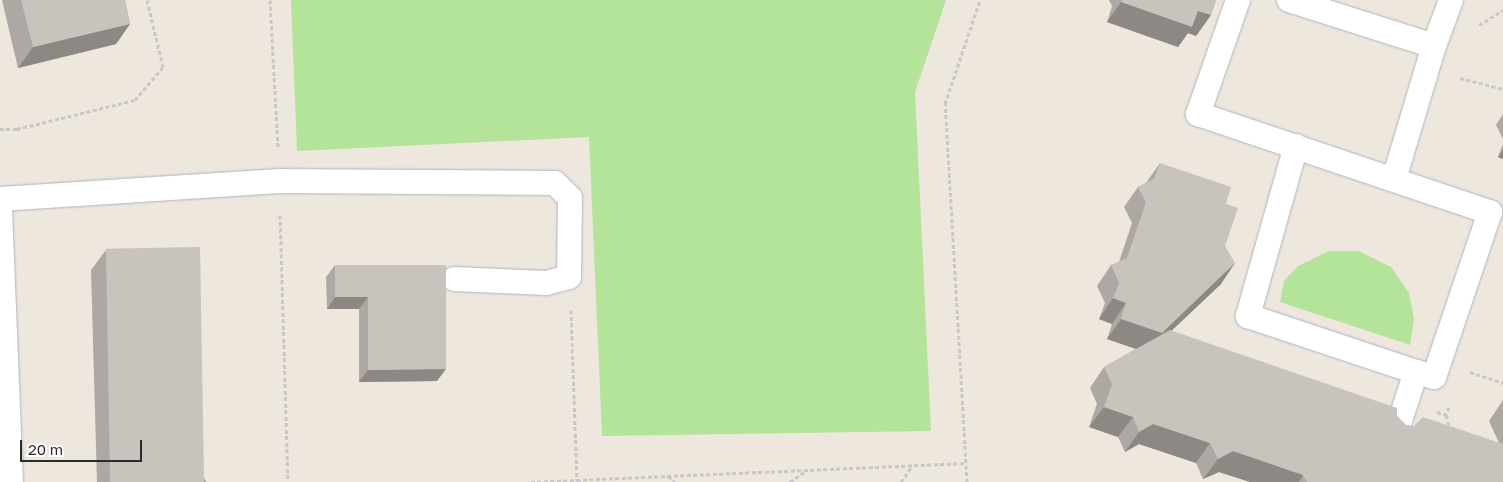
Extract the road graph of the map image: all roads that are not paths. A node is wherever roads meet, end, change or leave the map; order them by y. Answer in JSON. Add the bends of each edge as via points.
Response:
{"nodes":[{"id":1,"x":1238,"y":0,"type":"edge"},
{"id":2,"x":1290,"y":0,"type":"edge"},
{"id":3,"x":1451,"y":0,"type":"edge"},
{"id":4,"x":1434,"y":46,"type":"junction"},
{"id":5,"x":1296,"y":146,"type":"junction"},
{"id":6,"x":1394,"y":179,"type":"junction"},
{"id":7,"x":0,"y":199,"type":"edge"},
{"id":8,"x":0,"y":209,"type":"edge"},
{"id":9,"x":454,"y":279,"type":"dead end"},
{"id":10,"x":1416,"y":372,"type":"junction"},
{"id":11,"x":1396,"y":433,"type":"edge"},
{"id":12,"x":12,"y":482,"type":"edge"}],
"edges":[{"from":1,"to":5,"type":"lane","via":[[1198,114]]},
{"from":2,"to":4,"type":"lane"},
{"from":3,"to":4,"type":"lane"},
{"from":4,"to":6,"type":"lane"},
{"from":5,"to":6,"type":"lane"},
{"from":5,"to":10,"type":"lane","via":[[1248,316]]},
{"from":6,"to":10,"type":"lane","via":[[1490,212],[1434,377]]},
{"from":7,"to":9,"type":"lane","via":[[279,181],[555,183],[570,198],[569,277],[546,283]]},
{"from":8,"to":12,"type":"lane"},
{"from":10,"to":11,"type":"lane"}]}
